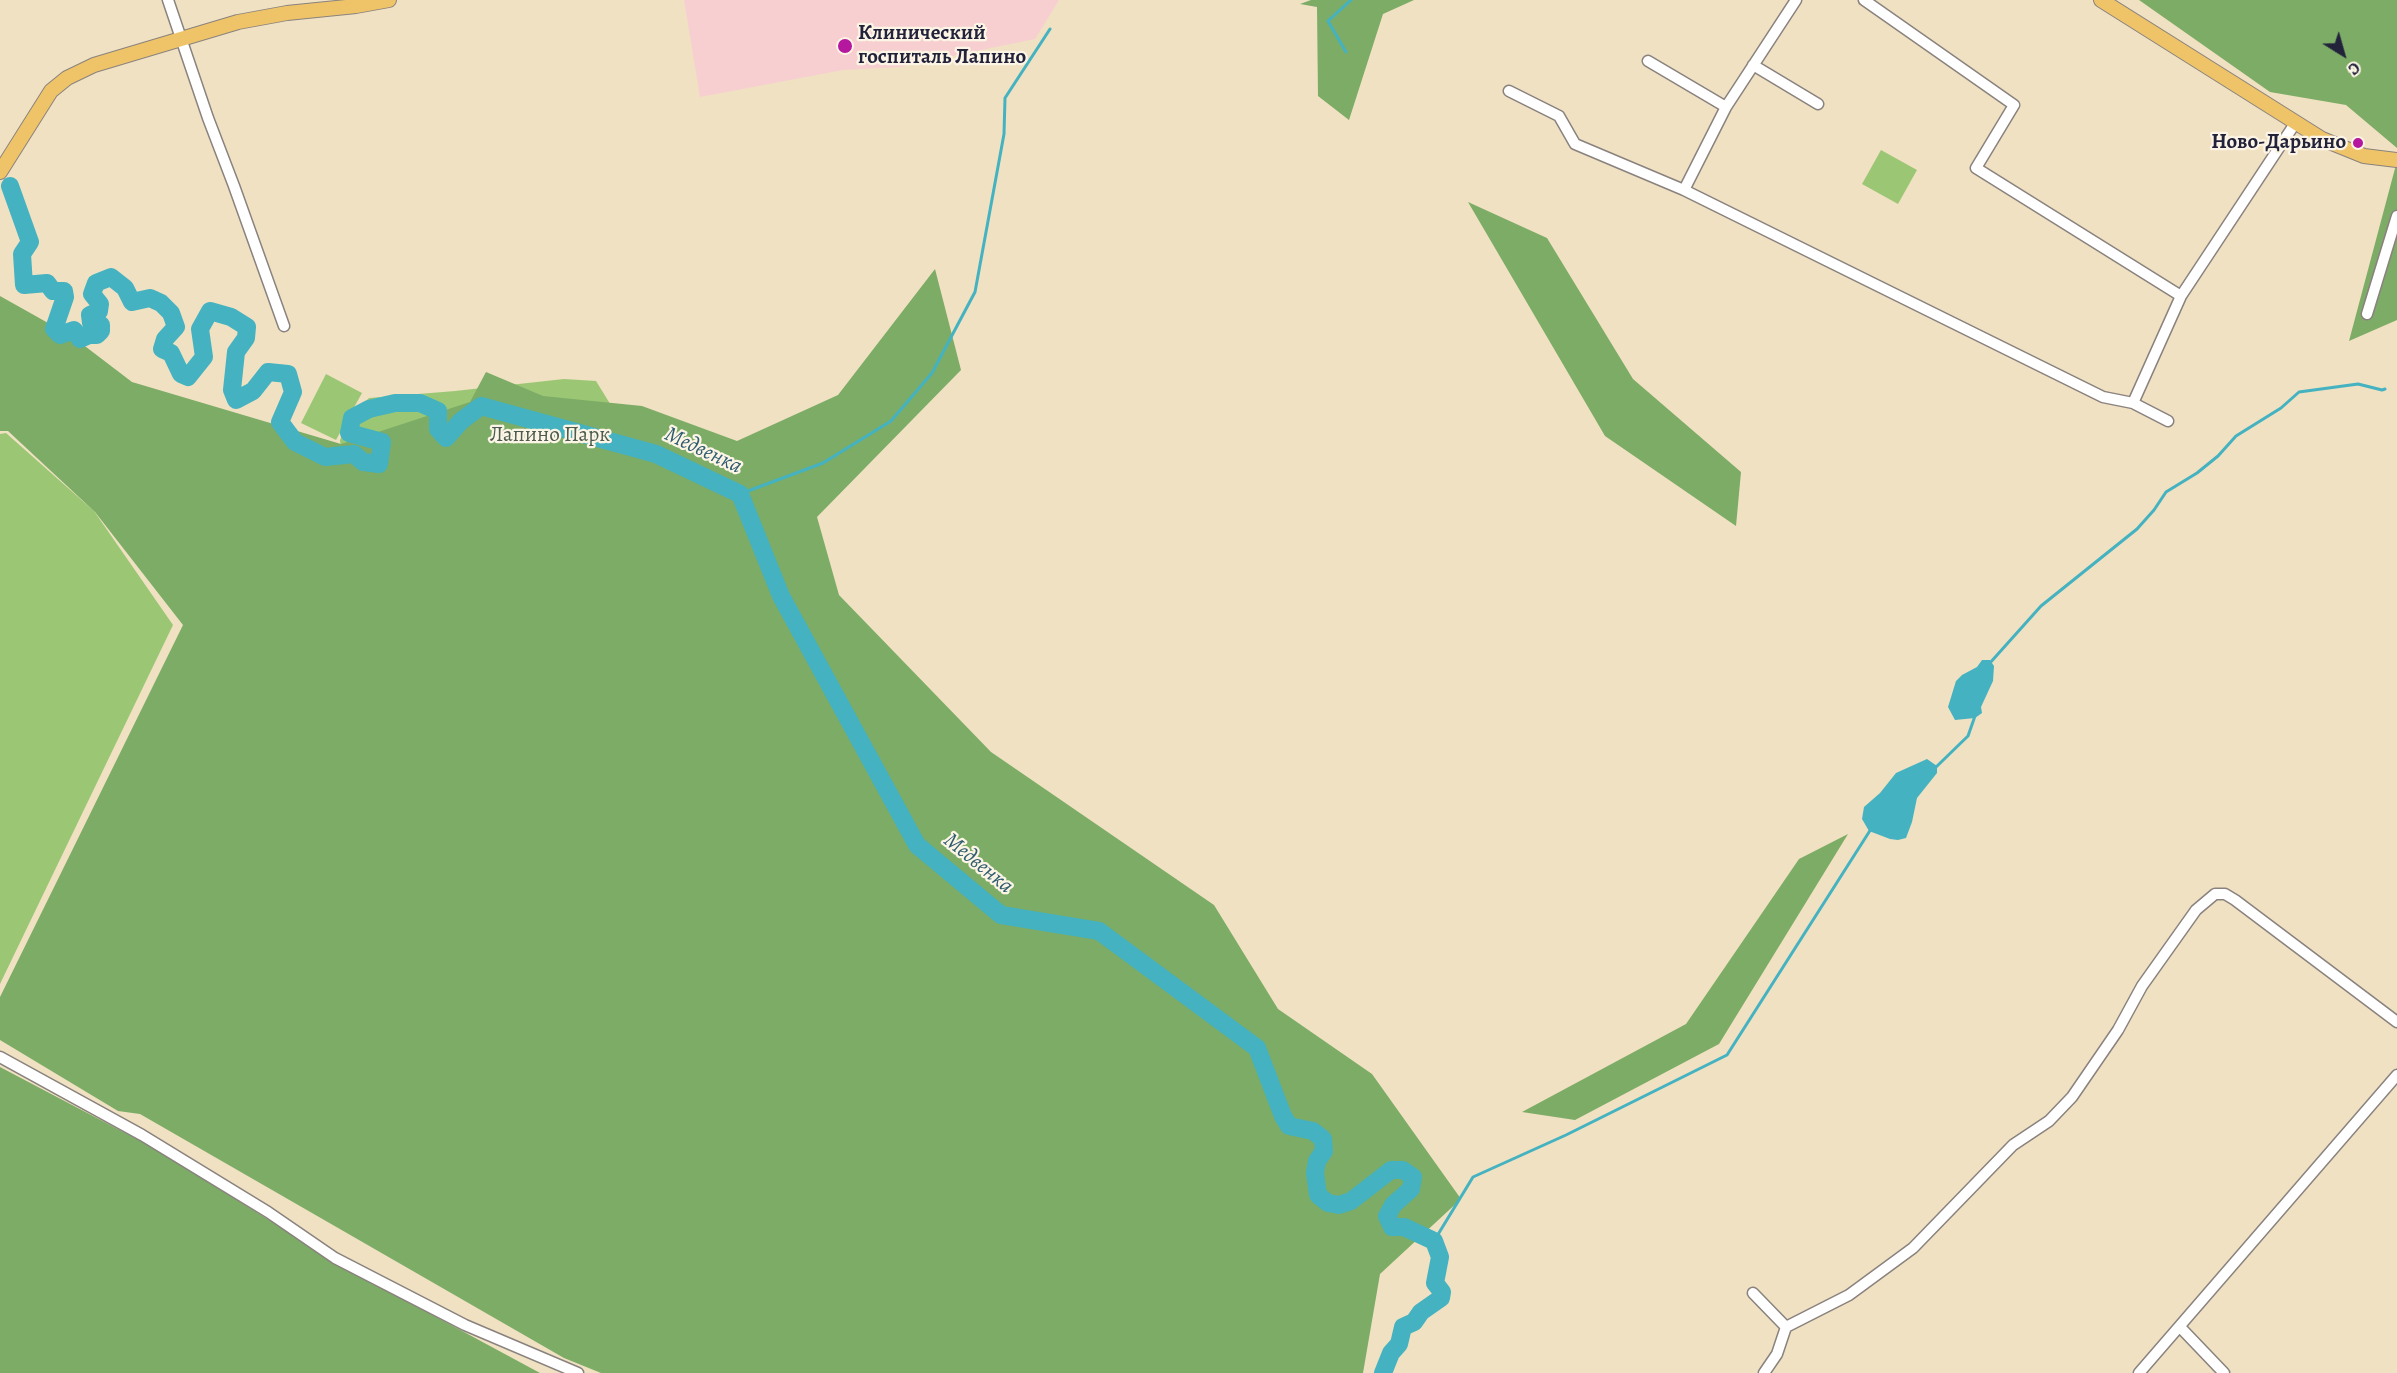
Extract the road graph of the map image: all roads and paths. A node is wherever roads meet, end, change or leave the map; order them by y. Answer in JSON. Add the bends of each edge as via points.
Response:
{"nodes":[{"id":1,"x":168,"y":0,"type":"edge"},
{"id":2,"x":388,"y":0,"type":"edge"},
{"id":3,"x":1796,"y":0,"type":"edge"},
{"id":4,"x":1864,"y":0,"type":"edge"},
{"id":5,"x":2101,"y":0,"type":"edge"},
{"id":6,"x":181,"y":38,"type":"junction"},
{"id":7,"x":1648,"y":61,"type":"dead end"},
{"id":8,"x":1753,"y":65,"type":"junction"},
{"id":9,"x":1509,"y":91,"type":"dead end"},
{"id":10,"x":1818,"y":104,"type":"dead end"},
{"id":11,"x":1726,"y":107,"type":"junction"},
{"id":12,"x":2296,"y":122,"type":"junction"},
{"id":13,"x":2397,"y":160,"type":"edge"},
{"id":14,"x":0,"y":172,"type":"edge"},
{"id":15,"x":1683,"y":190,"type":"junction"},
{"id":16,"x":2397,"y":216,"type":"edge"},
{"id":17,"x":2181,"y":296,"type":"junction"},
{"id":18,"x":2367,"y":314,"type":"dead end"},
{"id":19,"x":284,"y":327,"type":"dead end"},
{"id":20,"x":2133,"y":403,"type":"junction"},
{"id":21,"x":2168,"y":421,"type":"dead end"},
{"id":22,"x":2397,"y":1022,"type":"edge"},
{"id":23,"x":0,"y":1057,"type":"edge"},
{"id":24,"x":2397,"y":1075,"type":"edge"},
{"id":25,"x":1753,"y":1293,"type":"dead end"},
{"id":26,"x":1786,"y":1327,"type":"junction"},
{"id":27,"x":2180,"y":1327,"type":"junction"},
{"id":28,"x":578,"y":1373,"type":"edge"},
{"id":29,"x":1764,"y":1373,"type":"edge"},
{"id":30,"x":2139,"y":1373,"type":"edge"},
{"id":31,"x":2224,"y":1373,"type":"edge"}],
"edges":[{"from":1,"to":6,"type":"street"},
{"from":2,"to":6,"type":"main road","via":[[286,13]]},
{"from":3,"to":8,"type":"street"},
{"from":4,"to":17,"type":"street","via":[[2014,105],[1976,168]]},
{"from":5,"to":12,"type":"main road"},
{"from":6,"to":14,"type":"main road","via":[[94,65],[67,78],[45,98]]},
{"from":6,"to":19,"type":"street"},
{"from":7,"to":11,"type":"street"},
{"from":8,"to":10,"type":"street"},
{"from":8,"to":11,"type":"street"},
{"from":9,"to":15,"type":"street","via":[[1559,117],[1575,144]]},
{"from":11,"to":15,"type":"street"},
{"from":12,"to":13,"type":"main road","via":[[2322,139],[2364,156]]},
{"from":12,"to":17,"type":"street"},
{"from":15,"to":20,"type":"street","via":[[2103,397]]},
{"from":16,"to":18,"type":"street"},
{"from":17,"to":20,"type":"street"},
{"from":20,"to":21,"type":"street"},
{"from":22,"to":26,"type":"street","via":[[2235,900],[2215,894],[2196,910],[2061,1109],[2013,1145],[1905,1254],[1849,1295]]},
{"from":23,"to":28,"type":"street","via":[[142,1135],[335,1258],[465,1325]]},
{"from":24,"to":27,"type":"street"},
{"from":25,"to":26,"type":"street"},
{"from":26,"to":29,"type":"street","via":[[1777,1354]]},
{"from":27,"to":30,"type":"street"},
{"from":27,"to":31,"type":"street"}]}
